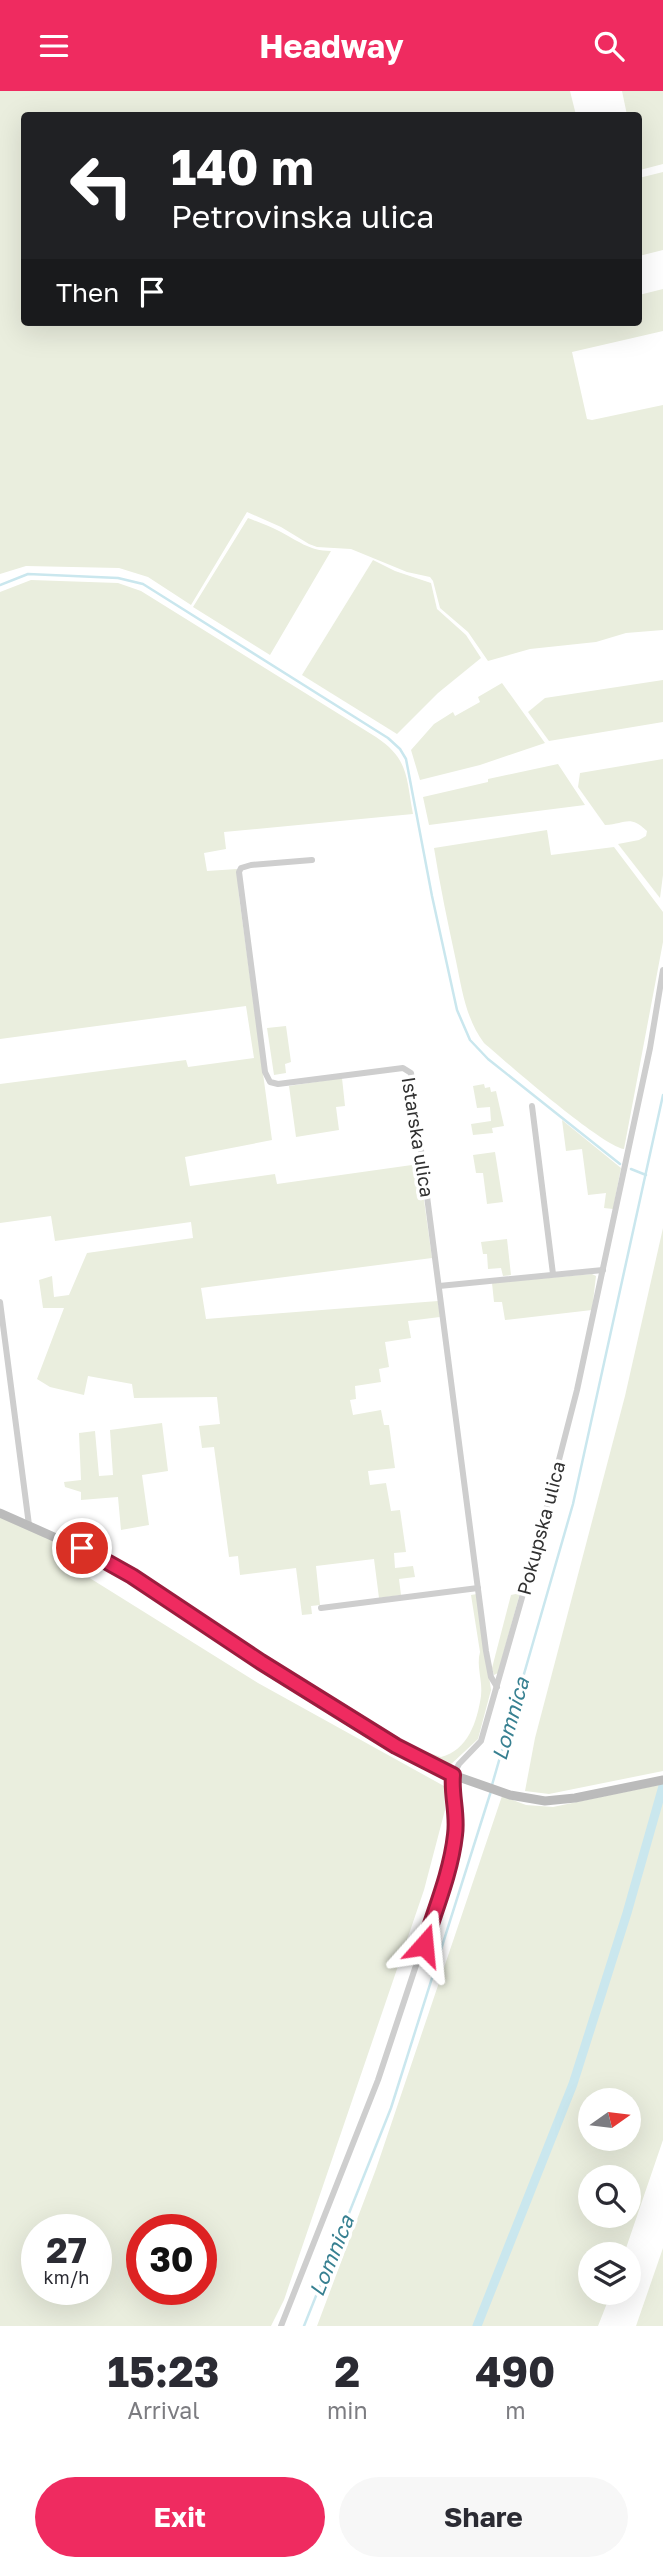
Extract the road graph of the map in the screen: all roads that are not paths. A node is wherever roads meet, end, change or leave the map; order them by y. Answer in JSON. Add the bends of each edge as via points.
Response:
{"nodes":[{"id":1,"x":312,"y":860,"type":"dead end"},
{"id":2,"x":663,"y":970,"type":"edge"},
{"id":3,"x":532,"y":1106,"type":"dead end"},
{"id":4,"x":603,"y":1270,"type":"junction"},
{"id":5,"x":553,"y":1274,"type":"junction"},
{"id":6,"x":439,"y":1286,"type":"junction"},
{"id":7,"x":0,"y":1301,"type":"edge"},
{"id":8,"x":0,"y":1513,"type":"edge"},
{"id":9,"x":29,"y":1525,"type":"junction"},
{"id":10,"x":478,"y":1588,"type":"junction"},
{"id":11,"x":321,"y":1608,"type":"dead end"},
{"id":12,"x":497,"y":1687,"type":"junction"},
{"id":13,"x":453,"y":1775,"type":"junction"},
{"id":14,"x":663,"y":1780,"type":"edge"},
{"id":15,"x":281,"y":2326,"type":"edge"}],
"edges":[{"from":1,"to":6,"type":"street","name":"Istarska ulica","via":[[251,865],[239,872],[267,1079],[278,1084],[408,1069],[413,1078]]},
{"from":2,"to":4,"type":"street","name":"Pokupska ulica"},
{"from":3,"to":5,"type":"street"},
{"from":4,"to":5,"type":"street"},
{"from":4,"to":12,"type":"street","name":"Pokupska ulica","via":[[577,1390]]},
{"from":5,"to":6,"type":"street"},
{"from":6,"to":10,"type":"street","name":"Istarska ulica"},
{"from":7,"to":9,"type":"street"},
{"from":8,"to":9,"type":"street"},
{"from":9,"to":13,"type":"street","via":[[113,1565],[396,1746]]},
{"from":10,"to":11,"type":"street"},
{"from":10,"to":12,"type":"street","name":"Istarska ulica"},
{"from":12,"to":13,"type":"street","name":"Pokupska ulica","via":[[481,1741]]},
{"from":13,"to":14,"type":"street","via":[[533,1800],[558,1800]]},
{"from":13,"to":15,"type":"street","via":[[455,1836],[445,1878],[379,2080]]}]}
